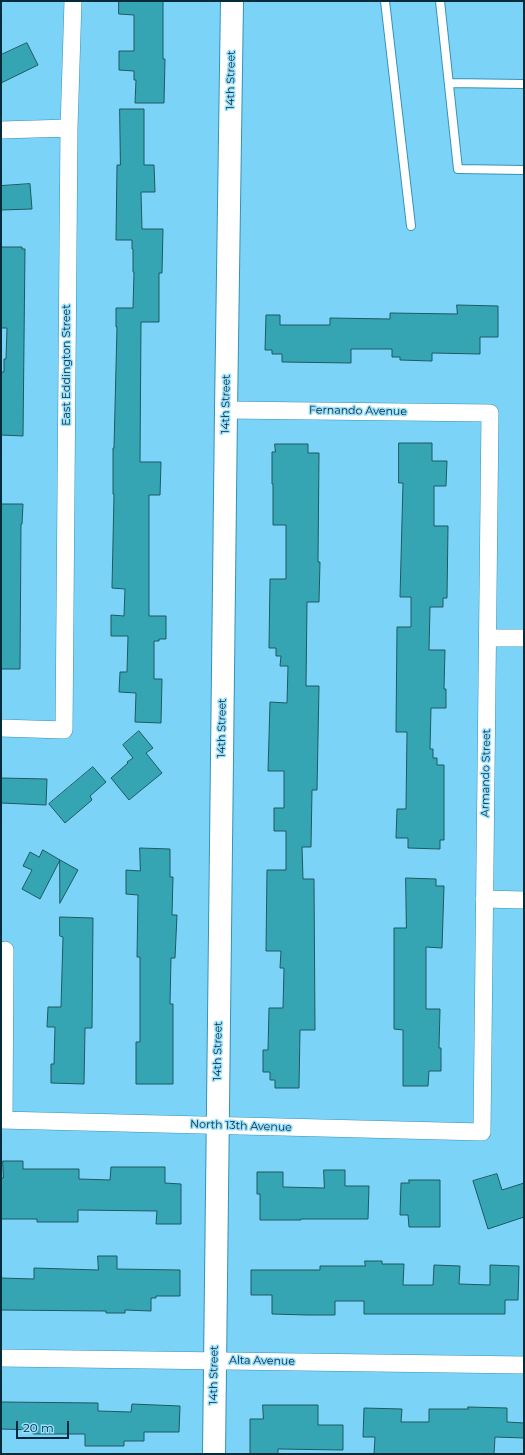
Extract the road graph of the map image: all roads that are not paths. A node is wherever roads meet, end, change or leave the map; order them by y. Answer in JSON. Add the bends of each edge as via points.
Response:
{"nodes":[{"id":1,"x":73,"y":1,"type":"edge"},
{"id":2,"x":232,"y":1,"type":"edge"},
{"id":3,"x":385,"y":1,"type":"edge"},
{"id":4,"x":440,"y":1,"type":"edge"},
{"id":5,"x":449,"y":83,"type":"junction"},
{"id":6,"x":524,"y":84,"type":"edge"},
{"id":7,"x":69,"y":128,"type":"junction"},
{"id":8,"x":1,"y":130,"type":"edge"},
{"id":9,"x":524,"y":170,"type":"edge"},
{"id":10,"x":411,"y":226,"type":"dead end"},
{"id":11,"x":226,"y":410,"type":"junction"},
{"id":12,"x":490,"y":413,"type":"joint"},
{"id":13,"x":488,"y":638,"type":"junction"},
{"id":14,"x":524,"y":638,"type":"edge"},
{"id":15,"x":1,"y":728,"type":"edge"},
{"id":16,"x":484,"y":899,"type":"junction"},
{"id":17,"x":524,"y":900,"type":"edge"},
{"id":18,"x":5,"y":950,"type":"dead end"},
{"id":19,"x":2,"y":1120,"type":"edge"},
{"id":20,"x":218,"y":1126,"type":"junction"},
{"id":21,"x":482,"y":1132,"type":"joint"},
{"id":22,"x":1,"y":1358,"type":"edge"},
{"id":23,"x":214,"y":1361,"type":"junction"},
{"id":24,"x":524,"y":1364,"type":"edge"},
{"id":25,"x":214,"y":1454,"type":"edge"}],
"edges":[{"from":1,"to":7,"type":"street","name":"East Eddington Street"},
{"from":2,"to":11,"type":"street","name":"14th Street"},
{"from":3,"to":10,"type":"lane"},
{"from":4,"to":5,"type":"lane"},
{"from":5,"to":6,"type":"lane"},
{"from":5,"to":9,"type":"lane","via":[[458,169]]},
{"from":7,"to":8,"type":"street"},
{"from":7,"to":15,"type":"street","name":"East Eddington Street","via":[[64,730]]},
{"from":11,"to":12,"type":"street","name":"Fernando Avenue"},
{"from":11,"to":20,"type":"street","name":"14th Street"},
{"from":12,"to":13,"type":"street","name":"Armando Street"},
{"from":13,"to":14,"type":"street"},
{"from":13,"to":16,"type":"street","name":"Armando Street"},
{"from":16,"to":17,"type":"street"},
{"from":16,"to":21,"type":"street","name":"Armando Street"},
{"from":18,"to":19,"type":"street"},
{"from":19,"to":20,"type":"street","name":"North 13th Avenue"},
{"from":20,"to":21,"type":"street","name":"North 13th Avenue"},
{"from":20,"to":23,"type":"street","name":"14th Street"},
{"from":22,"to":23,"type":"street","name":"Alta Avenue"},
{"from":23,"to":24,"type":"street","name":"Alta Avenue"},
{"from":23,"to":25,"type":"street","name":"14th Street"}]}
